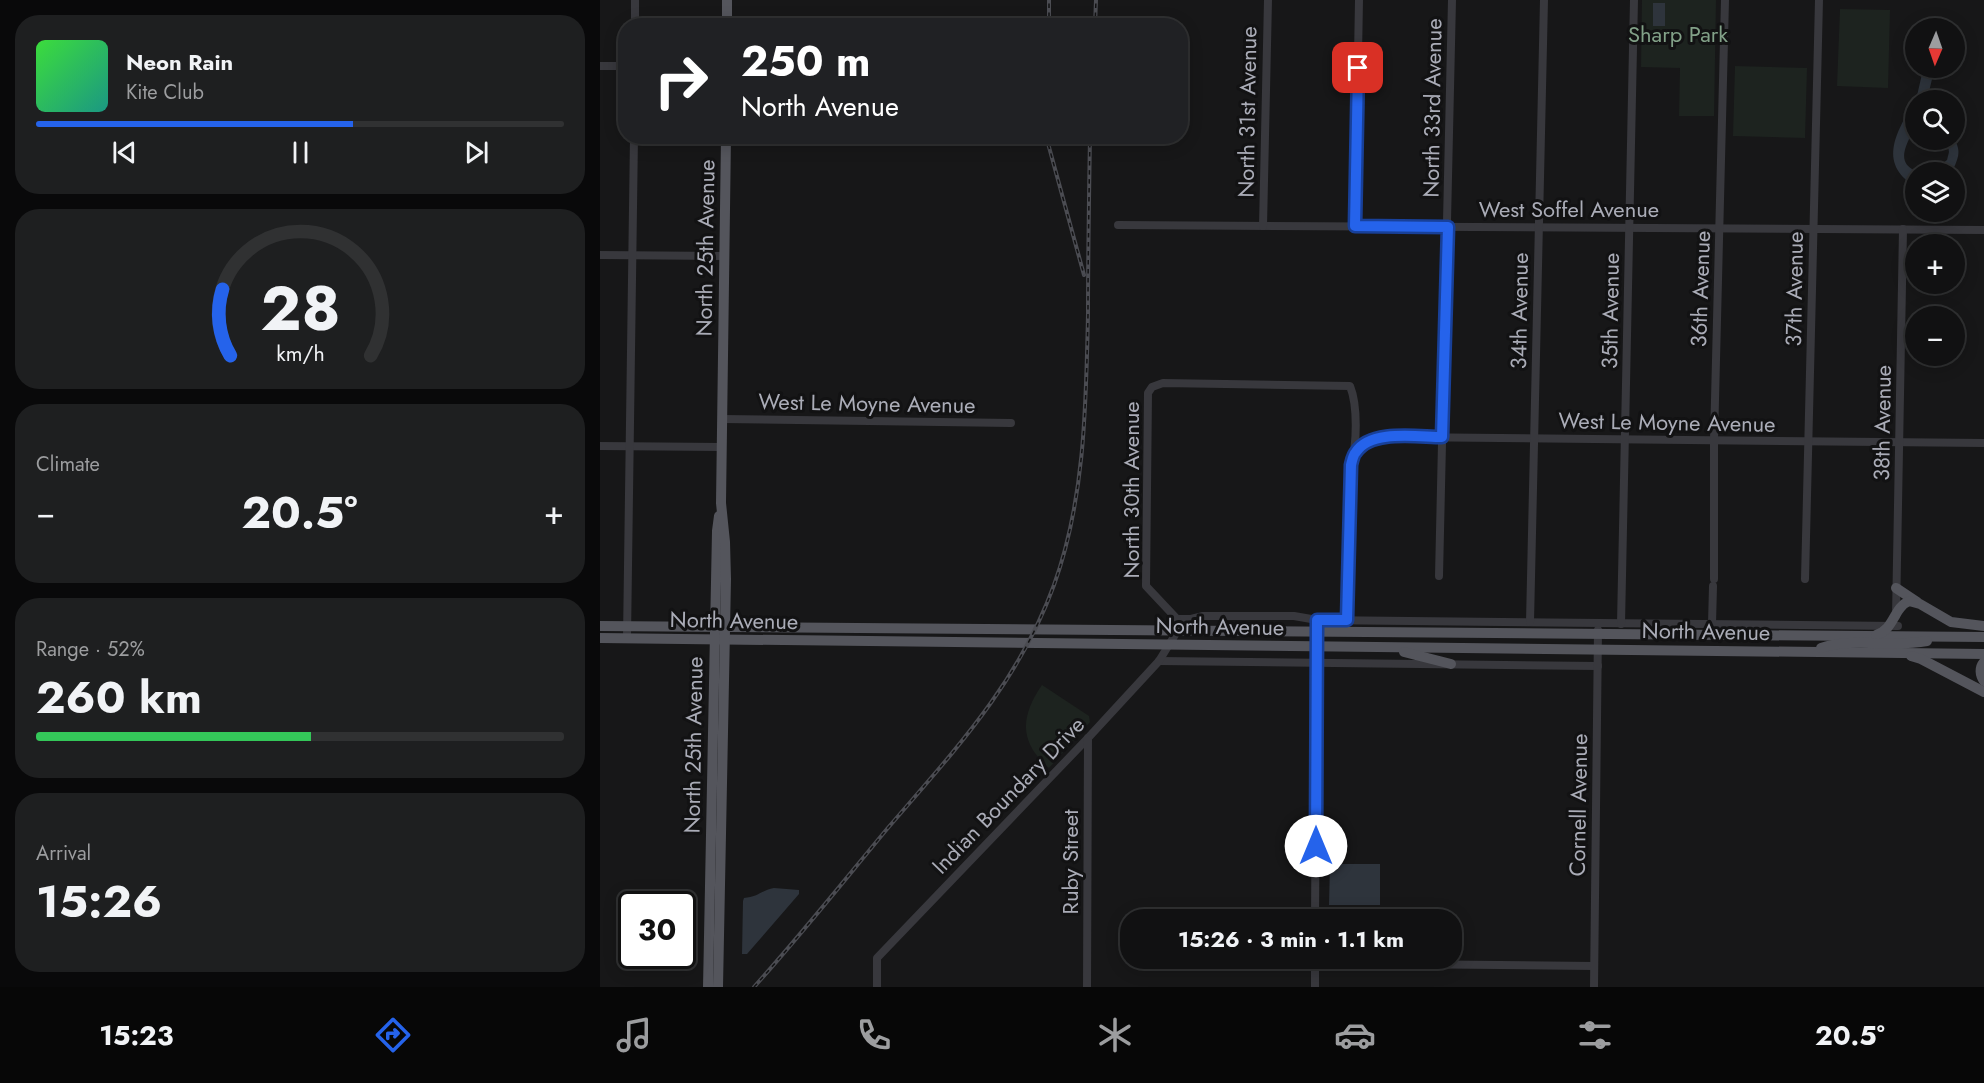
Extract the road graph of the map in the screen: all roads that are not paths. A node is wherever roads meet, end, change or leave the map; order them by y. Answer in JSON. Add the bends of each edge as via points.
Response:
{"nodes":[{"id":1,"x":635,"y":0,"type":"edge"},
{"id":2,"x":727,"y":0,"type":"edge"},
{"id":3,"x":1268,"y":0,"type":"edge"},
{"id":4,"x":1359,"y":0,"type":"edge"},
{"id":5,"x":1452,"y":0,"type":"edge"},
{"id":6,"x":1544,"y":0,"type":"edge"},
{"id":7,"x":1634,"y":0,"type":"edge"},
{"id":8,"x":1725,"y":0,"type":"edge"},
{"id":9,"x":1819,"y":0,"type":"edge"},
{"id":10,"x":635,"y":18,"type":"edge"},
{"id":11,"x":727,"y":18,"type":"edge"},
{"id":12,"x":600,"y":66,"type":"edge"},
{"id":13,"x":618,"y":66,"type":"edge"},
{"id":14,"x":634,"y":144,"type":"edge"},
{"id":15,"x":726,"y":144,"type":"edge"},
{"id":16,"x":1118,"y":225,"type":"dead end"},
{"id":17,"x":1263,"y":225,"type":"junction"},
{"id":18,"x":1355,"y":226,"type":"junction"},
{"id":19,"x":1448,"y":227,"type":"junction"},
{"id":20,"x":1539,"y":227,"type":"junction"},
{"id":21,"x":1629,"y":228,"type":"junction"},
{"id":22,"x":1720,"y":228,"type":"junction"},
{"id":23,"x":1813,"y":229,"type":"junction"},
{"id":24,"x":1903,"y":229,"type":"junction"},
{"id":25,"x":1984,"y":230,"type":"edge"},
{"id":26,"x":600,"y":255,"type":"edge"},
{"id":27,"x":633,"y":255,"type":"junction"},
{"id":28,"x":724,"y":256,"type":"junction"},
{"id":29,"x":722,"y":419,"type":"junction"},
{"id":30,"x":1011,"y":423,"type":"dead end"},
{"id":31,"x":1442,"y":437,"type":"junction"},
{"id":32,"x":1534,"y":438,"type":"junction"},
{"id":33,"x":1625,"y":439,"type":"junction"},
{"id":34,"x":1714,"y":440,"type":"junction"},
{"id":35,"x":1809,"y":441,"type":"junction"},
{"id":36,"x":1899,"y":442,"type":"junction"},
{"id":37,"x":1984,"y":443,"type":"edge"},
{"id":38,"x":600,"y":446,"type":"edge"},
{"id":39,"x":630,"y":446,"type":"junction"},
{"id":40,"x":722,"y":447,"type":"junction"},
{"id":41,"x":1355,"y":453,"type":"junction"},
{"id":42,"x":1439,"y":576,"type":"dead end"},
{"id":43,"x":1805,"y":579,"type":"dead end"},
{"id":44,"x":1896,"y":588,"type":"junction"},
{"id":45,"x":1920,"y":604,"type":"junction"},
{"id":46,"x":1439,"y":618,"type":"junction"},
{"id":47,"x":1347,"y":620,"type":"junction"},
{"id":48,"x":1393,"y":621,"type":"junction"},
{"id":49,"x":1530,"y":622,"type":"junction"},
{"id":50,"x":1895,"y":623,"type":"junction"},
{"id":51,"x":1178,"y":624,"type":"junction"},
{"id":52,"x":1621,"y":624,"type":"junction"},
{"id":53,"x":1712,"y":624,"type":"junction"},
{"id":54,"x":1317,"y":625,"type":"junction"},
{"id":55,"x":600,"y":626,"type":"edge"},
{"id":56,"x":628,"y":626,"type":"junction"},
{"id":57,"x":720,"y":626,"type":"junction"},
{"id":58,"x":1984,"y":626,"type":"edge"},
{"id":59,"x":812,"y":627,"type":"junction"},
{"id":60,"x":865,"y":627,"type":"junction"},
{"id":61,"x":1598,"y":629,"type":"junction"},
{"id":62,"x":1384,"y":632,"type":"junction"},
{"id":63,"x":1455,"y":632,"type":"junction"},
{"id":64,"x":1873,"y":636,"type":"junction"},
{"id":65,"x":1917,"y":636,"type":"junction"},
{"id":66,"x":1951,"y":637,"type":"junction"},
{"id":67,"x":1984,"y":637,"type":"edge"},
{"id":68,"x":600,"y":638,"type":"edge"},
{"id":69,"x":627,"y":638,"type":"junction"},
{"id":70,"x":720,"y":639,"type":"junction"},
{"id":71,"x":812,"y":641,"type":"junction"},
{"id":72,"x":865,"y":642,"type":"junction"},
{"id":73,"x":1169,"y":644,"type":"junction"},
{"id":74,"x":1317,"y":646,"type":"junction"},
{"id":75,"x":1380,"y":647,"type":"junction"},
{"id":76,"x":1598,"y":650,"type":"junction"},
{"id":77,"x":1809,"y":652,"type":"junction"},
{"id":78,"x":1902,"y":653,"type":"junction"},
{"id":79,"x":1984,"y":654,"type":"edge"},
{"id":80,"x":1159,"y":661,"type":"junction"},
{"id":81,"x":1984,"y":662,"type":"edge"},
{"id":82,"x":1316,"y":663,"type":"junction"},
{"id":83,"x":1451,"y":663,"type":"junction"},
{"id":84,"x":1598,"y":666,"type":"junction"},
{"id":85,"x":1984,"y":681,"type":"edge"},
{"id":86,"x":1984,"y":693,"type":"edge"},
{"id":87,"x":1088,"y":738,"type":"junction"},
{"id":88,"x":716,"y":797,"type":"junction"},
{"id":89,"x":1315,"y":909,"type":"edge"},
{"id":90,"x":1462,"y":965,"type":"edge"},
{"id":91,"x":1594,"y":966,"type":"junction"},
{"id":92,"x":1315,"y":969,"type":"edge"},
{"id":93,"x":708,"y":987,"type":"edge"},
{"id":94,"x":718,"y":987,"type":"edge"},
{"id":95,"x":877,"y":987,"type":"edge"},
{"id":96,"x":1087,"y":987,"type":"edge"},
{"id":97,"x":1315,"y":987,"type":"edge"},
{"id":98,"x":1594,"y":987,"type":"edge"}],
"edges":[{"from":1,"to":10,"type":"street"},
{"from":2,"to":11,"type":"main road"},
{"from":3,"to":17,"type":"street","name":"North 31st Avenue"},
{"from":4,"to":18,"type":"street"},
{"from":5,"to":19,"type":"street","name":"North 33rd Avenue"},
{"from":6,"to":20,"type":"street","name":"34th Avenue"},
{"from":7,"to":21,"type":"street","name":"35th Avenue"},
{"from":8,"to":22,"type":"street","name":"36th Avenue"},
{"from":9,"to":23,"type":"street","name":"37th Avenue"},
{"from":12,"to":13,"type":"street"},
{"from":14,"to":27,"type":"street"},
{"from":15,"to":28,"type":"main road","name":"North 25th Avenue"},
{"from":16,"to":17,"type":"street","name":"West Soffel Avenue"},
{"from":17,"to":18,"type":"street","name":"West Soffel Avenue"},
{"from":18,"to":19,"type":"street","name":"West Soffel Avenue"},
{"from":19,"to":20,"type":"street","name":"West Soffel Avenue"},
{"from":19,"to":31,"type":"street","name":"North 33rd Avenue"},
{"from":20,"to":21,"type":"street","name":"West Soffel Avenue"},
{"from":20,"to":32,"type":"street","name":"34th Avenue"},
{"from":21,"to":22,"type":"street","name":"West Soffel Avenue"},
{"from":21,"to":33,"type":"street","name":"35th Avenue"},
{"from":22,"to":23,"type":"street","name":"West Soffel Avenue"},
{"from":22,"to":34,"type":"street","name":"36th Avenue"},
{"from":23,"to":24,"type":"street","name":"West Soffel Avenue"},
{"from":23,"to":35,"type":"street","name":"37th Avenue"},
{"from":24,"to":25,"type":"street","name":"West Soffel Avenue"},
{"from":24,"to":36,"type":"street","name":"38th Avenue"},
{"from":26,"to":27,"type":"street"},
{"from":27,"to":28,"type":"street"},
{"from":27,"to":39,"type":"street"},
{"from":28,"to":29,"type":"main road","name":"North 25th Avenue"},
{"from":29,"to":30,"type":"street","name":"West Le Moyne Avenue"},
{"from":29,"to":40,"type":"main road","name":"North 25th Avenue"},
{"from":31,"to":32,"type":"street","name":"West Le Moyne Avenue"},
{"from":31,"to":41,"type":"street","name":"West Le Moyne Avenue","via":[[1377,437]]},
{"from":31,"to":42,"type":"street","name":"North 33rd Avenue"},
{"from":32,"to":33,"type":"street","name":"West Le Moyne Avenue"},
{"from":32,"to":49,"type":"street","name":"34th Avenue"},
{"from":33,"to":34,"type":"street","name":"West Le Moyne Avenue"},
{"from":33,"to":52,"type":"street","name":"35th Avenue"},
{"from":34,"to":35,"type":"street","name":"West Le Moyne Avenue"},
{"from":34,"to":53,"type":"street","name":"36th Avenue"},
{"from":35,"to":36,"type":"street","name":"West Le Moyne Avenue"},
{"from":35,"to":43,"type":"street","name":"37th Avenue"},
{"from":36,"to":37,"type":"street","name":"West Le Moyne Avenue"},
{"from":36,"to":44,"type":"street","name":"38th Avenue"},
{"from":38,"to":39,"type":"street"},
{"from":39,"to":40,"type":"street"},
{"from":39,"to":56,"type":"street"},
{"from":40,"to":57,"type":"main road","name":"North 25th Avenue","via":[[725,542]]},
{"from":41,"to":47,"type":"street","via":[[1351,465]]},
{"from":41,"to":51,"type":"street","name":"North 30th Avenue","via":[[1355,397],[1350,386],[1162,383],[1152,387],[1148,393],[1146,586]]},
{"from":44,"to":45,"type":"main road"},
{"from":44,"to":50,"type":"street","name":"38th Avenue"},
{"from":45,"to":50,"type":"main road","via":[[1909,601],[1900,607]]},
{"from":45,"to":58,"type":"main road","via":[[1951,622]]},
{"from":46,"to":48,"type":"street","name":"North Avenue"},
{"from":46,"to":49,"type":"street","name":"North Avenue"},
{"from":46,"to":63,"type":"main road","via":[[1442,627]]},
{"from":47,"to":48,"type":"street","name":"North Avenue"},
{"from":47,"to":54,"type":"street","name":"North Avenue"},
{"from":48,"to":62,"type":"main road"},
{"from":49,"to":61,"type":"street","name":"North Avenue"},
{"from":50,"to":53,"type":"street","name":"North Avenue"},
{"from":50,"to":64,"type":"main road"},
{"from":50,"to":65,"type":"main road"},
{"from":51,"to":54,"type":"main road","name":"North Avenue"},
{"from":51,"to":60,"type":"main road","name":"North Avenue"},
{"from":51,"to":73,"type":"street","name":"Indian Boundary Drive"},
{"from":52,"to":53,"type":"street","name":"North Avenue"},
{"from":52,"to":61,"type":"street","name":"North Avenue"},
{"from":54,"to":62,"type":"main road","name":"North Avenue"},
{"from":54,"to":74,"type":"street"},
{"from":55,"to":56,"type":"main road","name":"North Avenue"},
{"from":56,"to":57,"type":"main road","name":"North Avenue"},
{"from":56,"to":69,"type":"street"},
{"from":57,"to":59,"type":"main road","name":"North Avenue"},
{"from":57,"to":70,"type":"main road","name":"North 25th Avenue"},
{"from":59,"to":60,"type":"main road","name":"North Avenue"},
{"from":59,"to":71,"type":"main road"},
{"from":60,"to":72,"type":"main road"},
{"from":61,"to":63,"type":"main road","name":"North Avenue"},
{"from":61,"to":64,"type":"main road","name":"North Avenue"},
{"from":61,"to":76,"type":"street","name":"Cornell Avenue"},
{"from":62,"to":63,"type":"main road","name":"North Avenue"},
{"from":64,"to":65,"type":"main road","name":"North Avenue"},
{"from":65,"to":66,"type":"main road","name":"North Avenue"},
{"from":66,"to":67,"type":"main road","name":"North Avenue"},
{"from":66,"to":77,"type":"main road","via":[[1907,645],[1836,644]]},
{"from":68,"to":69,"type":"main road","name":"North Avenue"},
{"from":69,"to":70,"type":"main road","name":"North Avenue"},
{"from":70,"to":71,"type":"main road","name":"North Avenue"},
{"from":70,"to":88,"type":"main road","name":"North 25th Avenue"},
{"from":71,"to":72,"type":"main road","name":"North Avenue"},
{"from":72,"to":73,"type":"main road","name":"North Avenue"},
{"from":73,"to":74,"type":"main road","name":"North Avenue"},
{"from":73,"to":80,"type":"street","name":"Indian Boundary Drive"},
{"from":74,"to":75,"type":"main road","name":"North Avenue"},
{"from":74,"to":82,"type":"street"},
{"from":75,"to":76,"type":"main road","name":"North Avenue"},
{"from":75,"to":83,"type":"main road"},
{"from":76,"to":77,"type":"main road","name":"North Avenue"},
{"from":76,"to":84,"type":"street","name":"Cornell Avenue"},
{"from":77,"to":78,"type":"main road","name":"North Avenue"},
{"from":78,"to":79,"type":"main road","name":"North Avenue"},
{"from":78,"to":86,"type":"main road"},
{"from":80,"to":82,"type":"street","name":"North Avenue"},
{"from":80,"to":87,"type":"street","name":"Indian Boundary Drive"},
{"from":81,"to":85,"type":"main road","via":[[1980,674]]},
{"from":82,"to":83,"type":"street","name":"North Avenue"},
{"from":82,"to":89,"type":"street"},
{"from":83,"to":84,"type":"street","name":"North Avenue"},
{"from":84,"to":91,"type":"street","name":"Cornell Avenue"},
{"from":87,"to":95,"type":"street","name":"Indian Boundary Drive","via":[[877,958]]},
{"from":87,"to":96,"type":"street","name":"Ruby Street"},
{"from":88,"to":93,"type":"main road","name":"North 25th Avenue"},
{"from":88,"to":94,"type":"main road","name":"North 25th Avenue"},
{"from":90,"to":91,"type":"street"},
{"from":91,"to":98,"type":"street","name":"Cornell Avenue"},
{"from":92,"to":97,"type":"street"}]}
